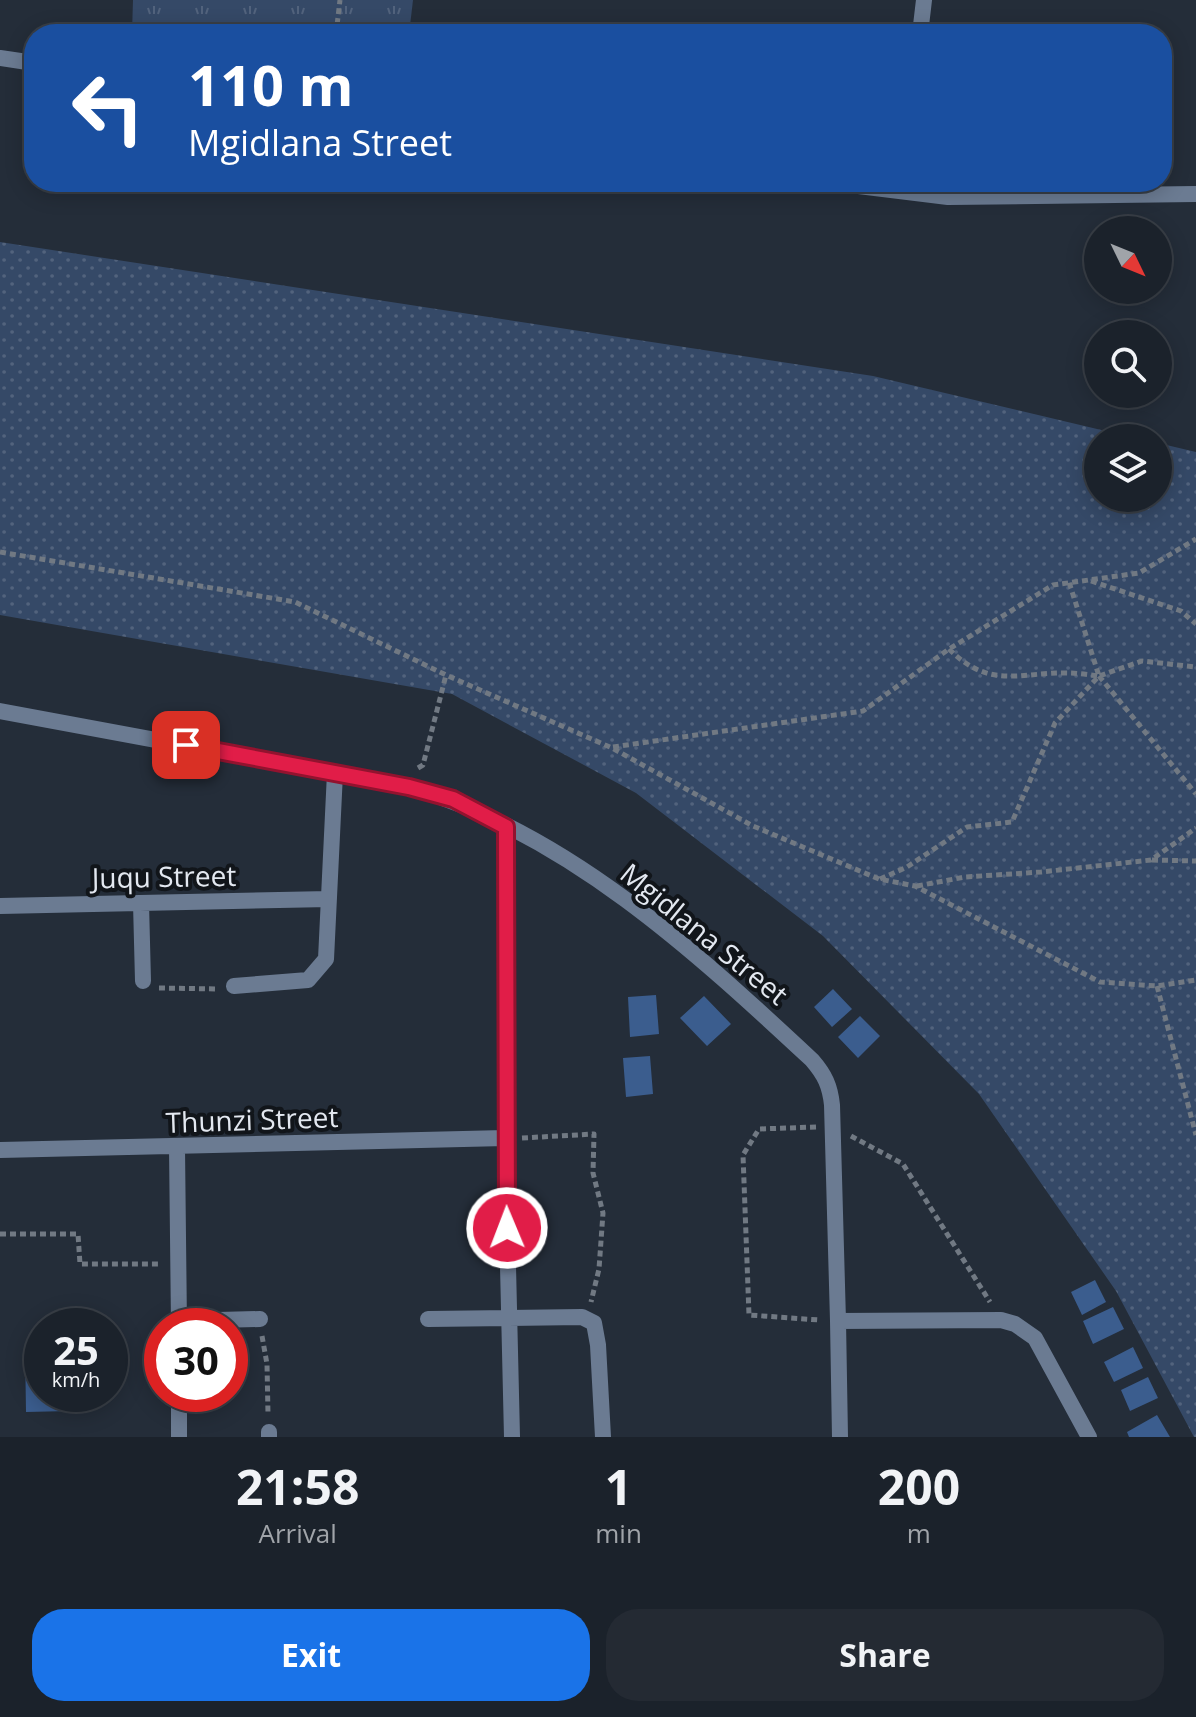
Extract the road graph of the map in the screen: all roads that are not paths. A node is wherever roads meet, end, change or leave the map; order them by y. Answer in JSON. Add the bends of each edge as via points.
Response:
{"nodes":[{"id":1,"x":924,"y":0,"type":"edge"},
{"id":2,"x":921,"y":24,"type":"edge"},
{"id":3,"x":0,"y":58,"type":"edge"},
{"id":4,"x":24,"y":62,"type":"edge"},
{"id":5,"x":937,"y":192,"type":"edge"},
{"id":6,"x":1196,"y":194,"type":"edge"},
{"id":7,"x":0,"y":711,"type":"edge"},
{"id":8,"x":335,"y":773,"type":"junction"},
{"id":9,"x":506,"y":827,"type":"junction"},
{"id":10,"x":329,"y":899,"type":"junction"},
{"id":11,"x":141,"y":903,"type":"junction"},
{"id":12,"x":0,"y":906,"type":"edge"},
{"id":13,"x":143,"y":981,"type":"road end"},
{"id":14,"x":234,"y":986,"type":"road end"},
{"id":15,"x":505,"y":1138,"type":"junction"},
{"id":16,"x":177,"y":1148,"type":"junction"},
{"id":17,"x":0,"y":1150,"type":"edge"},
{"id":18,"x":179,"y":1308,"type":"edge"},
{"id":19,"x":510,"y":1318,"type":"junction"},
{"id":20,"x":260,"y":1319,"type":"road end"},
{"id":21,"x":428,"y":1319,"type":"dead end"},
{"id":22,"x":248,"y":1320,"type":"edge"},
{"id":23,"x":838,"y":1321,"type":"junction"},
{"id":24,"x":179,"y":1412,"type":"edge"},
{"id":25,"x":179,"y":1437,"type":"edge"},
{"id":26,"x":512,"y":1437,"type":"edge"},
{"id":27,"x":603,"y":1437,"type":"edge"},
{"id":28,"x":840,"y":1437,"type":"edge"},
{"id":29,"x":1089,"y":1437,"type":"edge"}],
"edges":[{"from":1,"to":2,"type":"street"},
{"from":3,"to":4,"type":"street"},
{"from":5,"to":6,"type":"street","via":[[987,198]]},
{"from":7,"to":8,"type":"street","name":"Mgidlana Street"},
{"from":8,"to":9,"type":"street","name":"Mgidlana Street","via":[[453,799]]},
{"from":8,"to":10,"type":"street"},
{"from":9,"to":15,"type":"street"},
{"from":9,"to":23,"type":"street","name":"Mgidlana Street","via":[[555,851],[708,963],[824,1074],[832,1105]]},
{"from":10,"to":11,"type":"street","name":"Juqu Street"},
{"from":10,"to":14,"type":"street","via":[[326,959],[308,980]]},
{"from":11,"to":12,"type":"street","name":"Juqu Street"},
{"from":11,"to":13,"type":"street"},
{"from":15,"to":16,"type":"street","name":"Thunzi Street"},
{"from":15,"to":19,"type":"street"},
{"from":16,"to":17,"type":"street","name":"Thunzi Street"},
{"from":16,"to":18,"type":"street"},
{"from":19,"to":21,"type":"street"},
{"from":19,"to":26,"type":"street"},
{"from":19,"to":27,"type":"street","via":[[588,1318],[594,1323]]},
{"from":20,"to":22,"type":"street"},
{"from":23,"to":28,"type":"street","name":"Mgidlana Street"},
{"from":23,"to":29,"type":"street","via":[[1015,1324],[1035,1338]]},
{"from":24,"to":25,"type":"street"}]}
